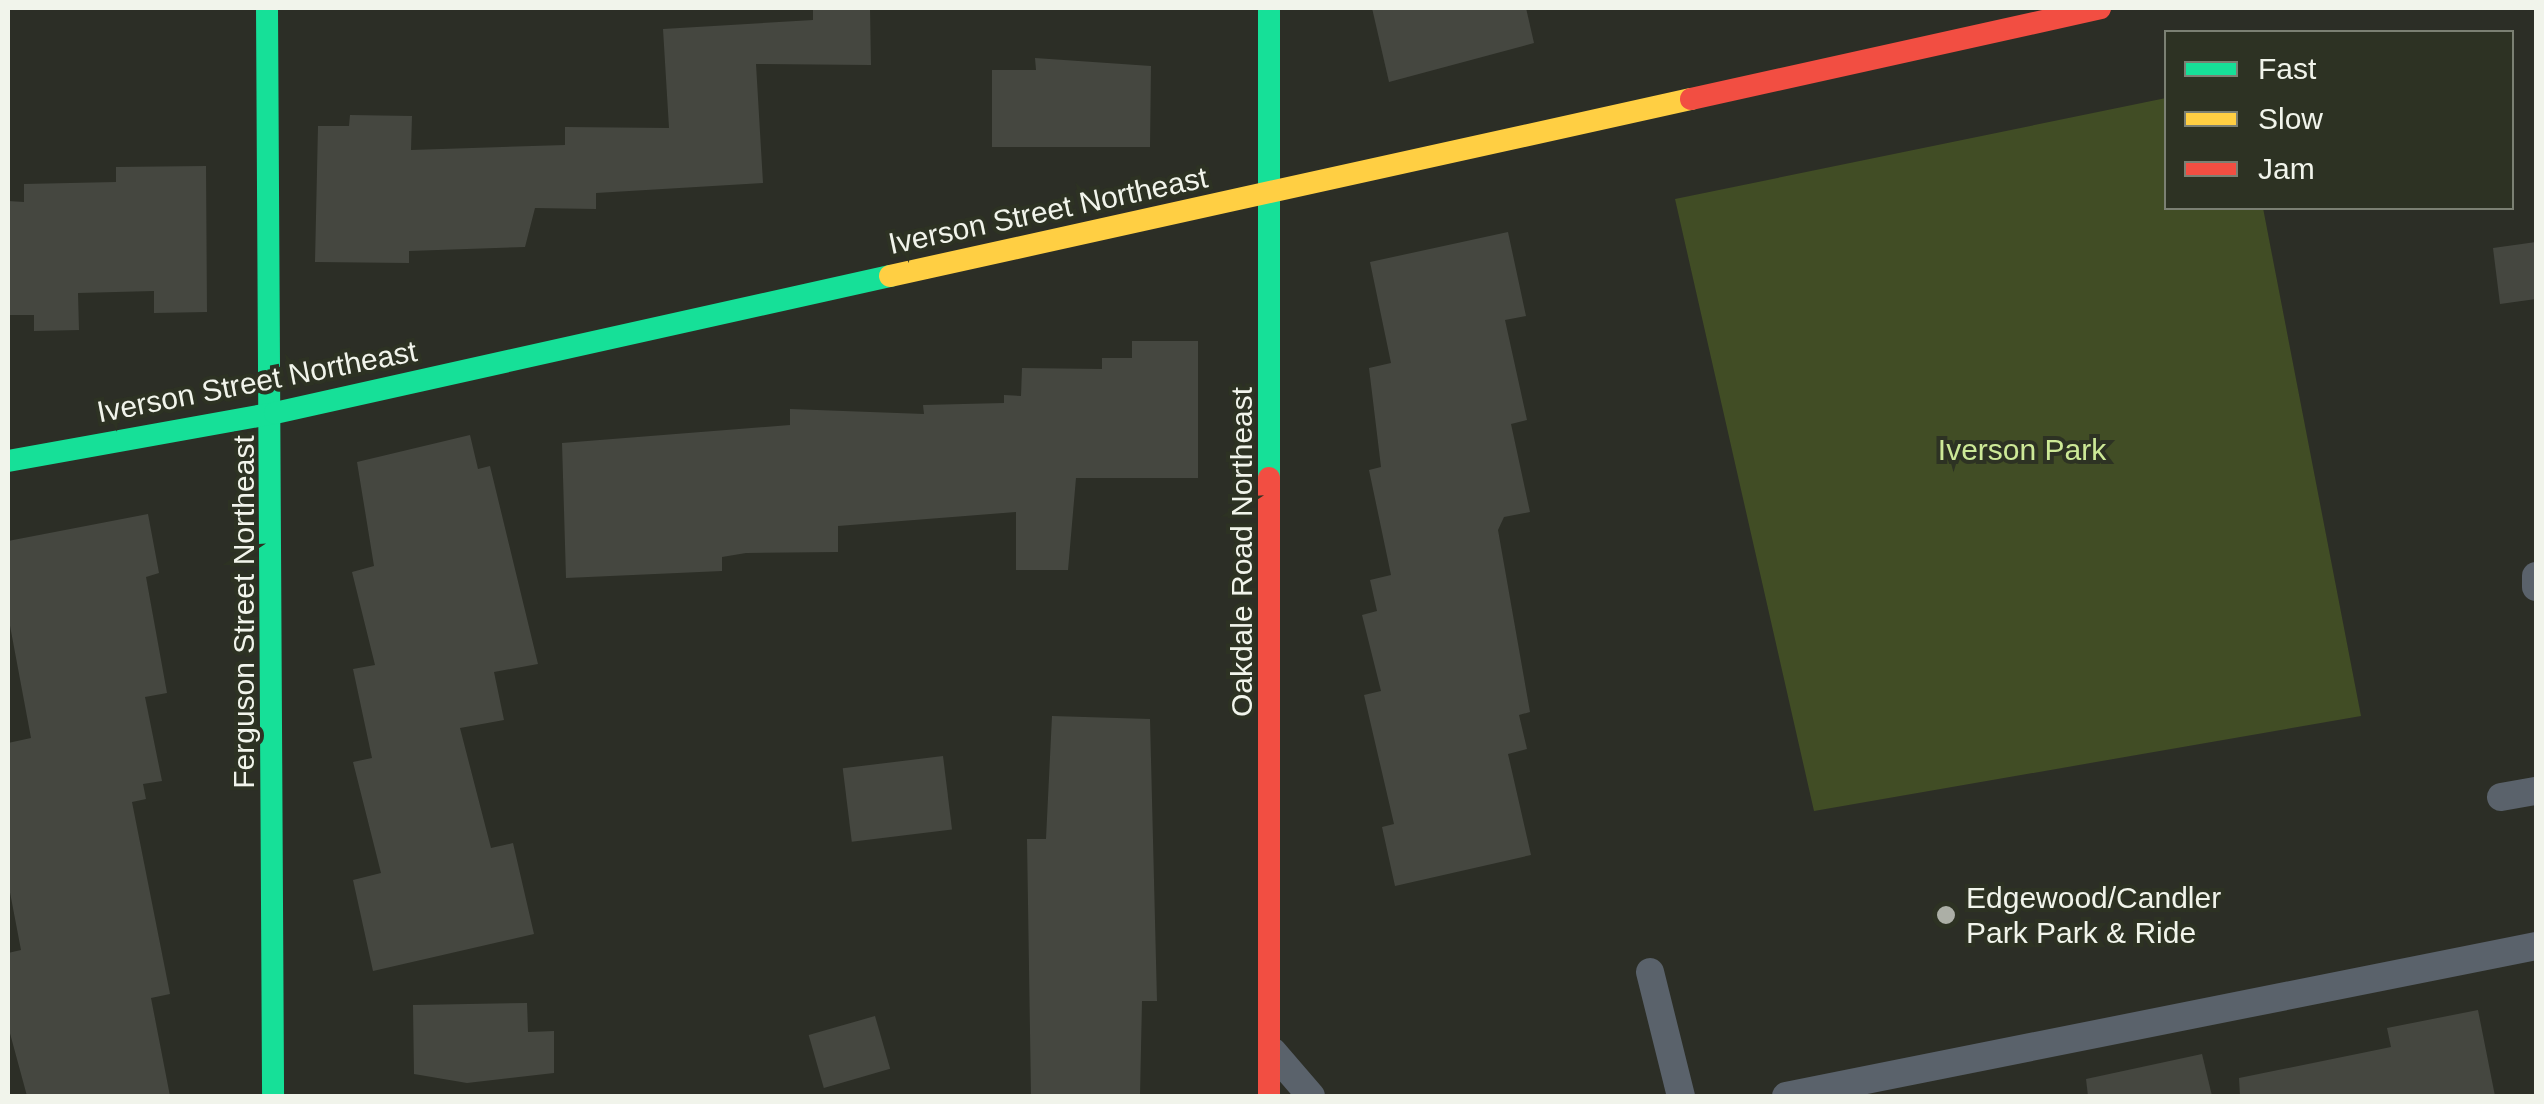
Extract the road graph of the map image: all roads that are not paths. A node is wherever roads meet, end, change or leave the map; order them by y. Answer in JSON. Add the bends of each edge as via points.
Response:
{"nodes":[{"id":1,"x":267,"y":8,"type":"edge"},
{"id":2,"x":1269,"y":8,"type":"edge"},
{"id":3,"x":2100,"y":8,"type":"edge"},
{"id":4,"x":1272,"y":193,"type":"junction"},
{"id":5,"x":275,"y":413,"type":"junction"},
{"id":6,"x":8,"y":462,"type":"edge"},
{"id":7,"x":2536,"y":576,"type":"edge"},
{"id":8,"x":2536,"y":588,"type":"edge"},
{"id":9,"x":2536,"y":791,"type":"edge"},
{"id":10,"x":2501,"y":797,"type":"dead end"},
{"id":11,"x":2536,"y":946,"type":"edge"},
{"id":12,"x":1650,"y":972,"type":"dead end"},
{"id":13,"x":1270,"y":1048,"type":"junction"},
{"id":14,"x":272,"y":1096,"type":"edge"},
{"id":15,"x":1269,"y":1096,"type":"edge"},
{"id":16,"x":1311,"y":1096,"type":"edge"},
{"id":17,"x":1680,"y":1096,"type":"edge"},
{"id":18,"x":1786,"y":1096,"type":"edge"}],
"edges":[{"from":1,"to":5,"type":"street","name":"Ferguson Street Northeast"},
{"from":2,"to":4,"type":"street","name":"Oakdale Road Northeast"},
{"from":3,"to":4,"type":"street","name":"Iverson Street Northeast"},
{"from":4,"to":5,"type":"street","name":"Iverson Street Northeast"},
{"from":4,"to":13,"type":"street","name":"Oakdale Road Northeast"},
{"from":5,"to":6,"type":"street","name":"Iverson Street Northeast"},
{"from":5,"to":14,"type":"street","name":"Ferguson Street Northeast"},
{"from":7,"to":8,"type":"lane"},
{"from":9,"to":10,"type":"lane"},
{"from":11,"to":18,"type":"lane"},
{"from":12,"to":17,"type":"lane"},
{"from":13,"to":15,"type":"street","name":"Oakdale Road Northeast"},
{"from":13,"to":16,"type":"lane"}]}
